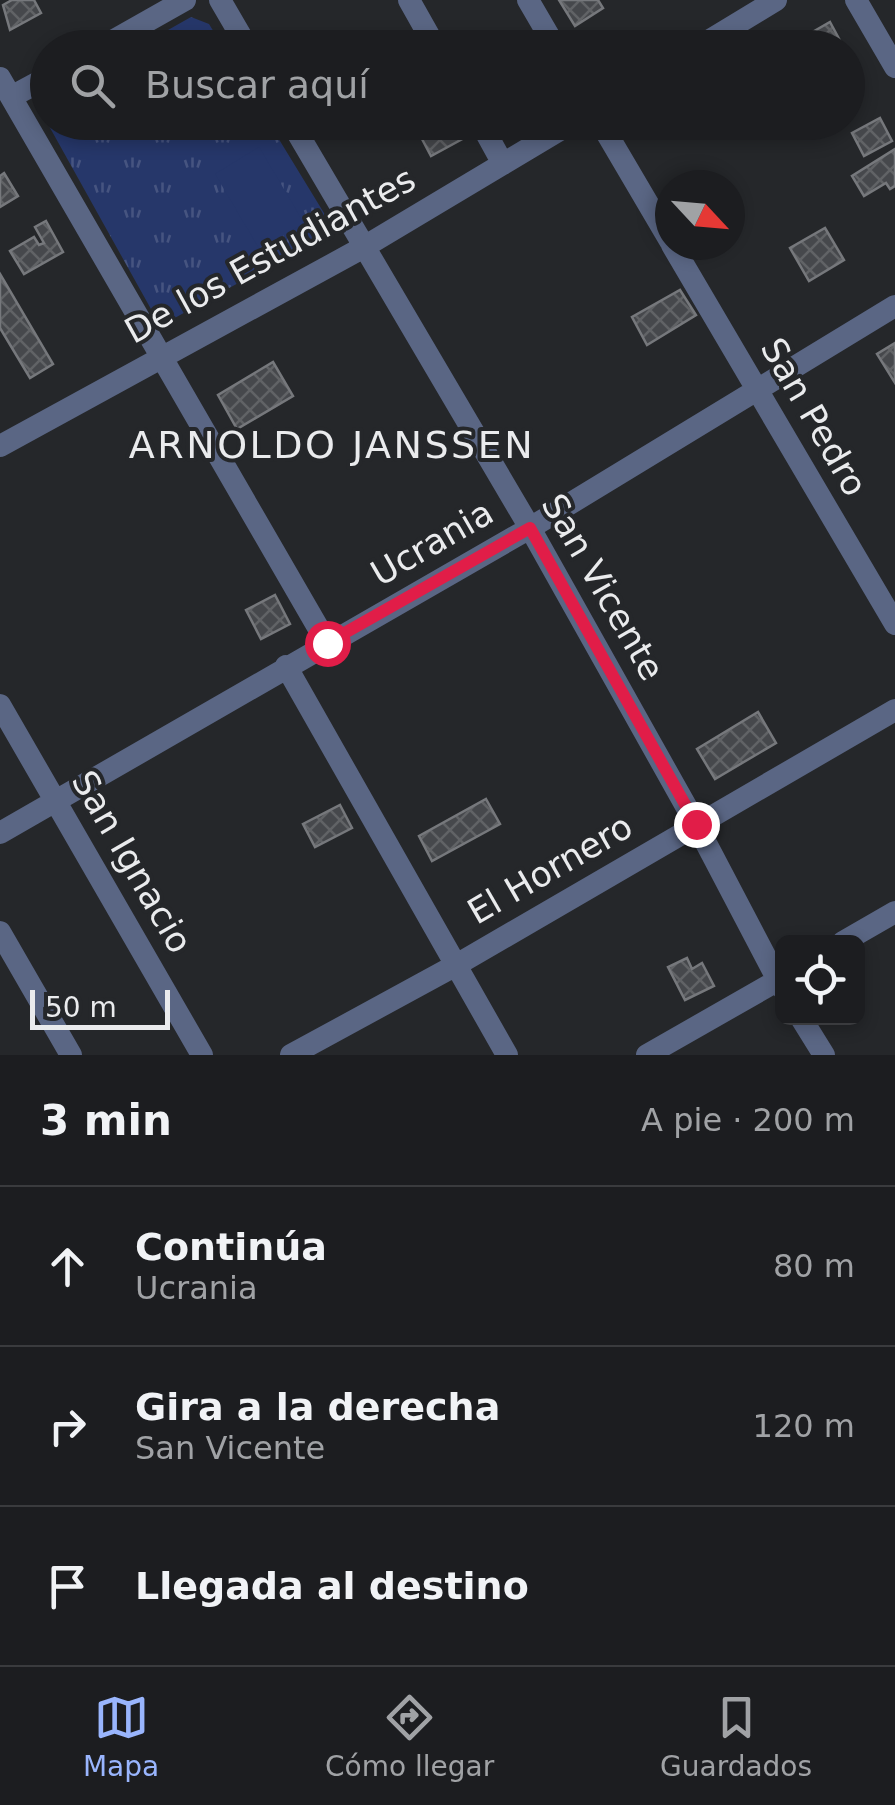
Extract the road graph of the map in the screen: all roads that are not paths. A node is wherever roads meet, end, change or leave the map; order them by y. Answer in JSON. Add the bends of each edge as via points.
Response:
{"nodes":[{"id":1,"x":185,"y":0,"type":"edge"},
{"id":2,"x":220,"y":0,"type":"edge"},
{"id":3,"x":409,"y":0,"type":"edge"},
{"id":4,"x":528,"y":0,"type":"edge"},
{"id":5,"x":776,"y":0,"type":"edge"},
{"id":6,"x":856,"y":0,"type":"edge"},
{"id":7,"x":132,"y":30,"type":"edge"},
{"id":8,"x":238,"y":30,"type":"edge"},
{"id":9,"x":426,"y":30,"type":"edge"},
{"id":10,"x":546,"y":30,"type":"edge"},
{"id":11,"x":727,"y":30,"type":"edge"},
{"id":12,"x":895,"y":68,"type":"edge"},
{"id":13,"x":6,"y":88,"type":"edge"},
{"id":14,"x":30,"y":130,"type":"edge"},
{"id":15,"x":36,"y":140,"type":"edge"},
{"id":16,"x":302,"y":140,"type":"edge"},
{"id":17,"x":490,"y":140,"type":"edge"},
{"id":18,"x":543,"y":140,"type":"edge"},
{"id":19,"x":611,"y":140,"type":"edge"},
{"id":20,"x":504,"y":164,"type":"junction"},
{"id":21,"x":655,"y":216,"type":"edge"},
{"id":22,"x":364,"y":248,"type":"junction"},
{"id":23,"x":681,"y":260,"type":"edge"},
{"id":24,"x":895,"y":306,"type":"edge"},
{"id":25,"x":160,"y":356,"type":"junction"},
{"id":26,"x":757,"y":388,"type":"junction"},
{"id":27,"x":0,"y":446,"type":"edge"},
{"id":28,"x":530,"y":528,"type":"junction"},
{"id":29,"x":895,"y":624,"type":"edge"},
{"id":30,"x":327,"y":643,"type":"junction"},
{"id":31,"x":286,"y":666,"type":"junction"},
{"id":32,"x":0,"y":705,"type":"edge"},
{"id":33,"x":895,"y":710,"type":"edge"},
{"id":34,"x":56,"y":801,"type":"junction"},
{"id":35,"x":696,"y":824,"type":"junction"},
{"id":36,"x":0,"y":833,"type":"edge"},
{"id":37,"x":895,"y":912,"type":"edge"},
{"id":38,"x":0,"y":932,"type":"edge"},
{"id":39,"x":855,"y":935,"type":"edge"},
{"id":40,"x":458,"y":964,"type":"junction"},
{"id":41,"x":775,"y":971,"type":"edge"},
{"id":42,"x":775,"y":985,"type":"edge"},
{"id":43,"x":805,"y":1025,"type":"edge"},
{"id":44,"x":72,"y":1055,"type":"edge"},
{"id":45,"x":202,"y":1055,"type":"edge"},
{"id":46,"x":291,"y":1055,"type":"edge"},
{"id":47,"x":507,"y":1055,"type":"edge"},
{"id":48,"x":647,"y":1055,"type":"edge"},
{"id":49,"x":824,"y":1055,"type":"edge"}],
"edges":[{"from":1,"to":7,"type":"street"},
{"from":2,"to":8,"type":"street"},
{"from":3,"to":9,"type":"street"},
{"from":4,"to":10,"type":"street"},
{"from":5,"to":11,"type":"street"},
{"from":6,"to":12,"type":"street"},
{"from":13,"to":14,"type":"street"},
{"from":15,"to":25,"type":"street"},
{"from":16,"to":22,"type":"street","name":"San Vicente"},
{"from":17,"to":20,"type":"street"},
{"from":18,"to":20,"type":"street","name":"De los Estudiantes"},
{"from":19,"to":21,"type":"street","name":"San Pedro"},
{"from":20,"to":22,"type":"street","name":"De los Estudiantes"},
{"from":22,"to":25,"type":"street","name":"De los Estudiantes"},
{"from":22,"to":28,"type":"street","name":"San Vicente"},
{"from":23,"to":26,"type":"street","name":"San Pedro"},
{"from":24,"to":26,"type":"street","name":"Ucrania"},
{"from":25,"to":27,"type":"street","name":"De los Estudiantes"},
{"from":25,"to":30,"type":"street"},
{"from":26,"to":28,"type":"street","name":"Ucrania"},
{"from":26,"to":29,"type":"street","name":"San Pedro"},
{"from":28,"to":30,"type":"street","name":"Ucrania"},
{"from":28,"to":35,"type":"street","name":"San Vicente"},
{"from":30,"to":31,"type":"street","name":"Ucrania"},
{"from":31,"to":34,"type":"street","name":"Ucrania"},
{"from":31,"to":40,"type":"street"},
{"from":32,"to":34,"type":"street","name":"San Ignacio"},
{"from":33,"to":35,"type":"street","name":"El Hornero"},
{"from":34,"to":36,"type":"street","name":"Ucrania"},
{"from":34,"to":45,"type":"street","name":"San Ignacio"},
{"from":35,"to":40,"type":"street","name":"El Hornero"},
{"from":35,"to":41,"type":"street","name":"San Vicente"},
{"from":37,"to":39,"type":"street"},
{"from":38,"to":44,"type":"street"},
{"from":40,"to":46,"type":"street","name":"El Hornero"},
{"from":40,"to":47,"type":"street"},
{"from":42,"to":48,"type":"street"},
{"from":43,"to":49,"type":"street"}]}
